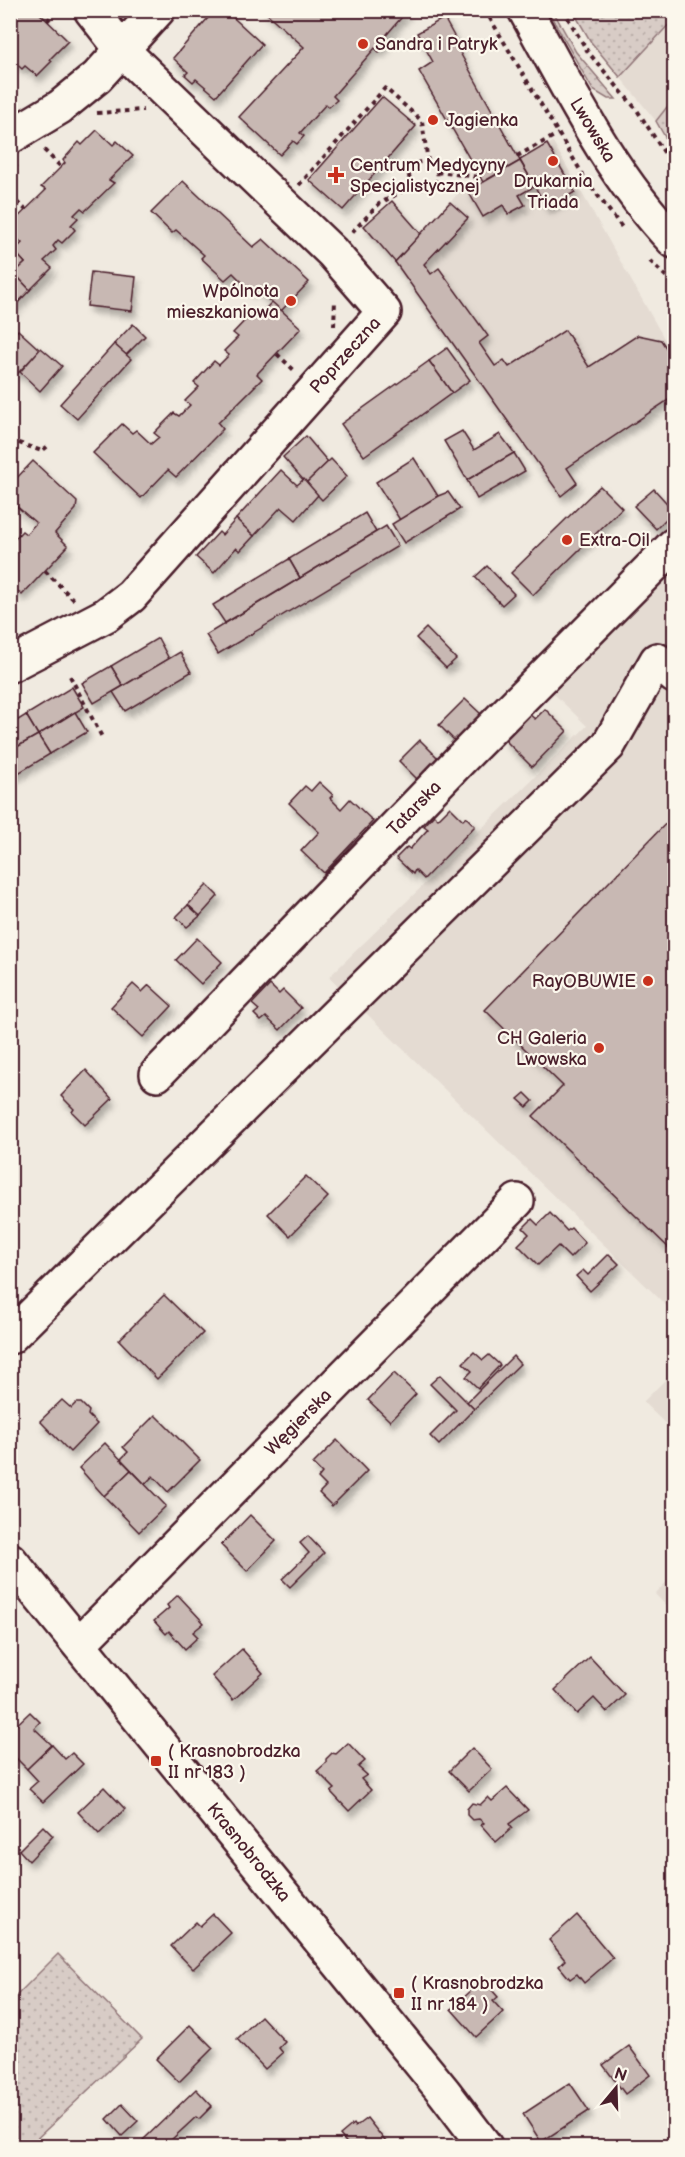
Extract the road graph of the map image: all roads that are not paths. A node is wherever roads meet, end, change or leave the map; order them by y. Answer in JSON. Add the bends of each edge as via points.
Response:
{"nodes":[{"id":1,"x":91,"y":10,"type":"edge"},
{"id":2,"x":158,"y":10,"type":"edge"},
{"id":3,"x":525,"y":10,"type":"edge"},
{"id":4,"x":123,"y":51,"type":"junction"},
{"id":5,"x":23,"y":149,"type":"edge"},
{"id":6,"x":675,"y":241,"type":"edge"},
{"id":7,"x":675,"y":545,"type":"edge"},
{"id":8,"x":669,"y":658,"type":"edge"},
{"id":9,"x":10,"y":665,"type":"edge"},
{"id":10,"x":158,"y":1074,"type":"dead end"},
{"id":11,"x":517,"y":1201,"type":"dead end"},
{"id":12,"x":10,"y":1337,"type":"edge"},
{"id":13,"x":10,"y":1560,"type":"edge"},
{"id":14,"x":79,"y":1644,"type":"junction"},
{"id":15,"x":485,"y":2146,"type":"edge"}],
"edges":[{"from":1,"to":4,"type":"street","name":"Poprzeczna"},
{"from":2,"to":4,"type":"street"},
{"from":3,"to":6,"type":"street","name":"Lwowska","via":[[608,157]]},
{"from":4,"to":5,"type":"street"},
{"from":4,"to":9,"type":"street","name":"Poprzeczna","via":[[332,252],[384,312],[131,596],[106,615]]},
{"from":7,"to":10,"type":"street","name":"Tatarska","via":[[460,760]]},
{"from":8,"to":12,"type":"street","via":[[608,747]]},
{"from":11,"to":14,"type":"street","name":"Węgierska"},
{"from":13,"to":14,"type":"street","name":"Krasnobrodzka"},
{"from":14,"to":15,"type":"street","name":"Krasnobrodzka"}]}
